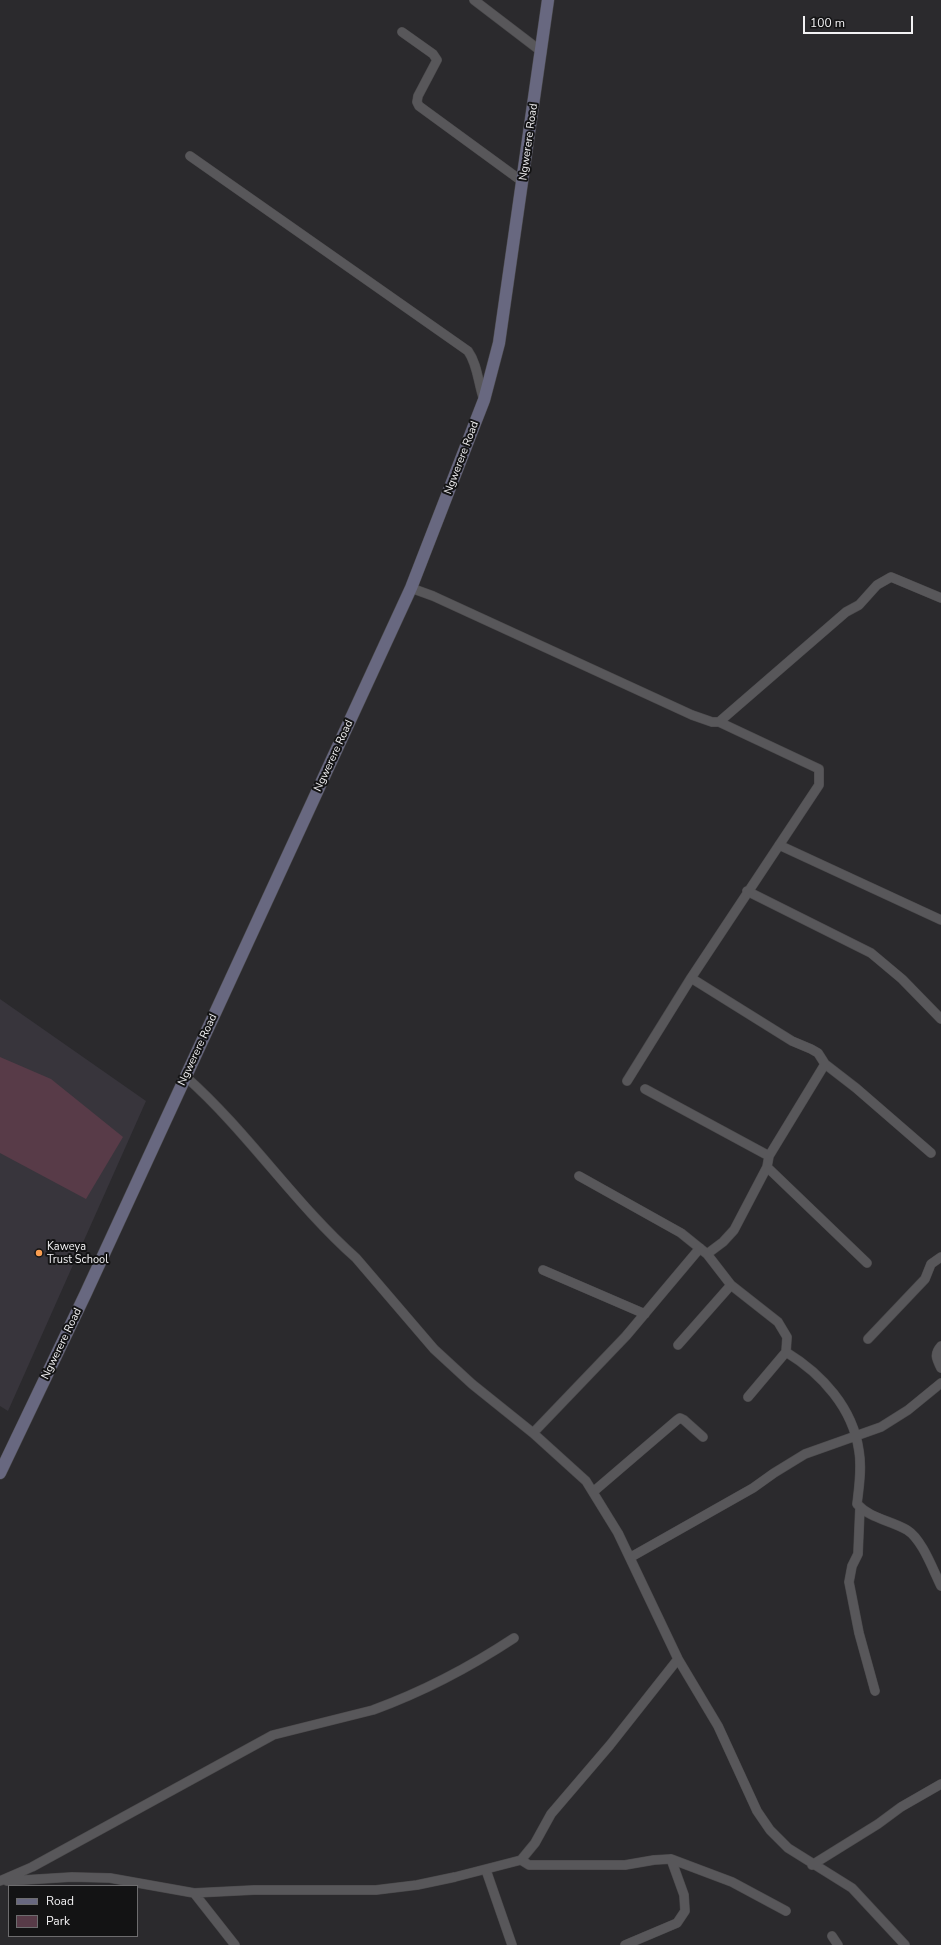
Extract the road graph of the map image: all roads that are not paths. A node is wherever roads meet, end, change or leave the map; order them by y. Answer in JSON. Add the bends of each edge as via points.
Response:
{"nodes":[{"id":1,"x":474,"y":0,"type":"edge"},
{"id":2,"x":548,"y":0,"type":"edge"},
{"id":3,"x":402,"y":32,"type":"dead end"},
{"id":4,"x":542,"y":52,"type":"junction"},
{"id":5,"x":190,"y":156,"type":"dead end"},
{"id":6,"x":523,"y":182,"type":"junction"},
{"id":7,"x":484,"y":400,"type":"junction"},
{"id":8,"x":411,"y":588,"type":"junction"},
{"id":9,"x":941,"y":598,"type":"edge"},
{"id":10,"x":719,"y":722,"type":"junction"},
{"id":11,"x":779,"y":845,"type":"junction"},
{"id":12,"x":747,"y":891,"type":"junction"},
{"id":13,"x":941,"y":920,"type":"edge"},
{"id":14,"x":691,"y":978,"type":"junction"},
{"id":15,"x":941,"y":1019,"type":"edge"},
{"id":16,"x":825,"y":1064,"type":"junction"},
{"id":17,"x":186,"y":1077,"type":"junction"},
{"id":18,"x":627,"y":1081,"type":"dead end"},
{"id":19,"x":645,"y":1089,"type":"dead end"},
{"id":20,"x":931,"y":1153,"type":"dead end"},
{"id":21,"x":769,"y":1156,"type":"junction"},
{"id":22,"x":767,"y":1166,"type":"junction"},
{"id":23,"x":579,"y":1176,"type":"dead end"},
{"id":24,"x":703,"y":1251,"type":"junction"},
{"id":25,"x":941,"y":1258,"type":"edge"},
{"id":26,"x":866,"y":1263,"type":"dead end"},
{"id":27,"x":543,"y":1270,"type":"dead end"},
{"id":28,"x":731,"y":1285,"type":"junction"},
{"id":29,"x":644,"y":1314,"type":"junction"},
{"id":30,"x":868,"y":1339,"type":"dead end"},
{"id":31,"x":678,"y":1345,"type":"dead end"},
{"id":32,"x":941,"y":1346,"type":"edge"},
{"id":33,"x":786,"y":1352,"type":"junction"},
{"id":34,"x":941,"y":1368,"type":"edge"},
{"id":35,"x":941,"y":1384,"type":"edge"},
{"id":36,"x":748,"y":1397,"type":"dead end"},
{"id":37,"x":533,"y":1433,"type":"junction"},
{"id":38,"x":855,"y":1436,"type":"junction"},
{"id":39,"x":703,"y":1437,"type":"dead end"},
{"id":40,"x":0,"y":1473,"type":"edge"},
{"id":41,"x":593,"y":1492,"type":"junction"},
{"id":42,"x":860,"y":1507,"type":"junction"},
{"id":43,"x":631,"y":1557,"type":"junction"},
{"id":44,"x":941,"y":1586,"type":"edge"},
{"id":45,"x":514,"y":1638,"type":"dead end"},
{"id":46,"x":678,"y":1659,"type":"junction"},
{"id":47,"x":875,"y":1691,"type":"dead end"},
{"id":48,"x":941,"y":1784,"type":"edge"},
{"id":49,"x":522,"y":1860,"type":"junction"},
{"id":50,"x":671,"y":1860,"type":"junction"},
{"id":51,"x":812,"y":1865,"type":"junction"},
{"id":52,"x":486,"y":1870,"type":"junction"},
{"id":53,"x":0,"y":1881,"type":"edge"},
{"id":54,"x":194,"y":1893,"type":"junction"},
{"id":55,"x":786,"y":1911,"type":"dead end"},
{"id":56,"x":894,"y":1934,"type":"junction"},
{"id":57,"x":832,"y":1936,"type":"dead end"},
{"id":58,"x":235,"y":1945,"type":"edge"},
{"id":59,"x":512,"y":1945,"type":"edge"},
{"id":60,"x":624,"y":1945,"type":"edge"},
{"id":61,"x":838,"y":1945,"type":"edge"},
{"id":62,"x":891,"y":1945,"type":"edge"},
{"id":63,"x":905,"y":1945,"type":"edge"}],
"edges":[{"from":1,"to":4,"type":"street"},
{"from":2,"to":4,"type":"main road","name":"Ngwerere Road"},
{"from":3,"to":6,"type":"street","via":[[433,54],[437,60],[418,96],[419,106]]},
{"from":4,"to":6,"type":"main road","name":"Ngwerere Road"},
{"from":5,"to":7,"type":"street","via":[[468,351],[474,359]]},
{"from":6,"to":7,"type":"main road","name":"Ngwerere Road","via":[[500,343]]},
{"from":7,"to":8,"type":"main road","name":"Ngwerere Road"},
{"from":8,"to":10,"type":"street","via":[[470,612],[692,715]]},
{"from":8,"to":17,"type":"main road","name":"Ngwerere Road"},
{"from":9,"to":10,"type":"street","via":[[891,577],[877,585],[859,605],[846,612]]},
{"from":10,"to":11,"type":"street","via":[[818,769],[819,785]]},
{"from":11,"to":12,"type":"street"},
{"from":11,"to":13,"type":"street"},
{"from":12,"to":14,"type":"street"},
{"from":12,"to":15,"type":"street","via":[[871,953],[902,979]]},
{"from":14,"to":16,"type":"street","via":[[792,1040],[818,1053]]},
{"from":14,"to":18,"type":"street"},
{"from":16,"to":20,"type":"street"},
{"from":16,"to":21,"type":"street"},
{"from":17,"to":37,"type":"street","via":[[341,1245],[356,1258],[434,1349],[472,1384]]},
{"from":17,"to":40,"type":"main road","name":"Ngwerere Road"},
{"from":19,"to":21,"type":"street"},
{"from":21,"to":22,"type":"street"},
{"from":22,"to":24,"type":"street","via":[[734,1230],[723,1242]]},
{"from":22,"to":26,"type":"street"},
{"from":23,"to":24,"type":"street","via":[[681,1233]]},
{"from":24,"to":28,"type":"street"},
{"from":24,"to":29,"type":"street"},
{"from":25,"to":30,"type":"street","via":[[931,1264],[925,1279]]},
{"from":27,"to":29,"type":"street"},
{"from":28,"to":31,"type":"street"},
{"from":28,"to":33,"type":"street","via":[[778,1322],[786,1337]]},
{"from":29,"to":37,"type":"street","via":[[582,1384]]},
{"from":32,"to":34,"type":"street","via":[[935,1352]]},
{"from":33,"to":36,"type":"street"},
{"from":33,"to":38,"type":"street","via":[[808,1367],[834,1394],[846,1412]]},
{"from":35,"to":38,"type":"street","via":[[886,1424]]},
{"from":37,"to":41,"type":"street","via":[[586,1481]]},
{"from":38,"to":42,"type":"street","via":[[859,1451],[857,1504]]},
{"from":38,"to":43,"type":"street","via":[[799,1458],[774,1472],[754,1488]]},
{"from":39,"to":41,"type":"street","via":[[680,1418]]},
{"from":41,"to":43,"type":"street"},
{"from":42,"to":44,"type":"street","via":[[873,1516],[906,1529],[914,1536]]},
{"from":42,"to":47,"type":"street","via":[[858,1554],[852,1566],[849,1582],[859,1633]]},
{"from":43,"to":46,"type":"street"},
{"from":45,"to":53,"type":"street","via":[[456,1674],[373,1710],[273,1734],[32,1867]]},
{"from":46,"to":49,"type":"street","via":[[610,1746],[551,1814],[535,1844]]},
{"from":46,"to":51,"type":"street","via":[[718,1726],[757,1811],[770,1830],[788,1848]]},
{"from":48,"to":51,"type":"street"},
{"from":49,"to":50,"type":"street","via":[[529,1865],[614,1866]]},
{"from":49,"to":52,"type":"street"},
{"from":50,"to":55,"type":"street","via":[[732,1882]]},
{"from":50,"to":60,"type":"street","via":[[684,1895],[685,1911],[676,1923]]},
{"from":51,"to":56,"type":"street","via":[[852,1888]]},
{"from":52,"to":54,"type":"street","via":[[417,1885],[376,1890],[254,1890]]},
{"from":52,"to":59,"type":"street"},
{"from":53,"to":54,"type":"street","via":[[72,1877],[110,1878]]},
{"from":54,"to":58,"type":"street"},
{"from":56,"to":62,"type":"street","via":[[894,1942]]},
{"from":56,"to":63,"type":"street"},
{"from":57,"to":61,"type":"street"}]}
